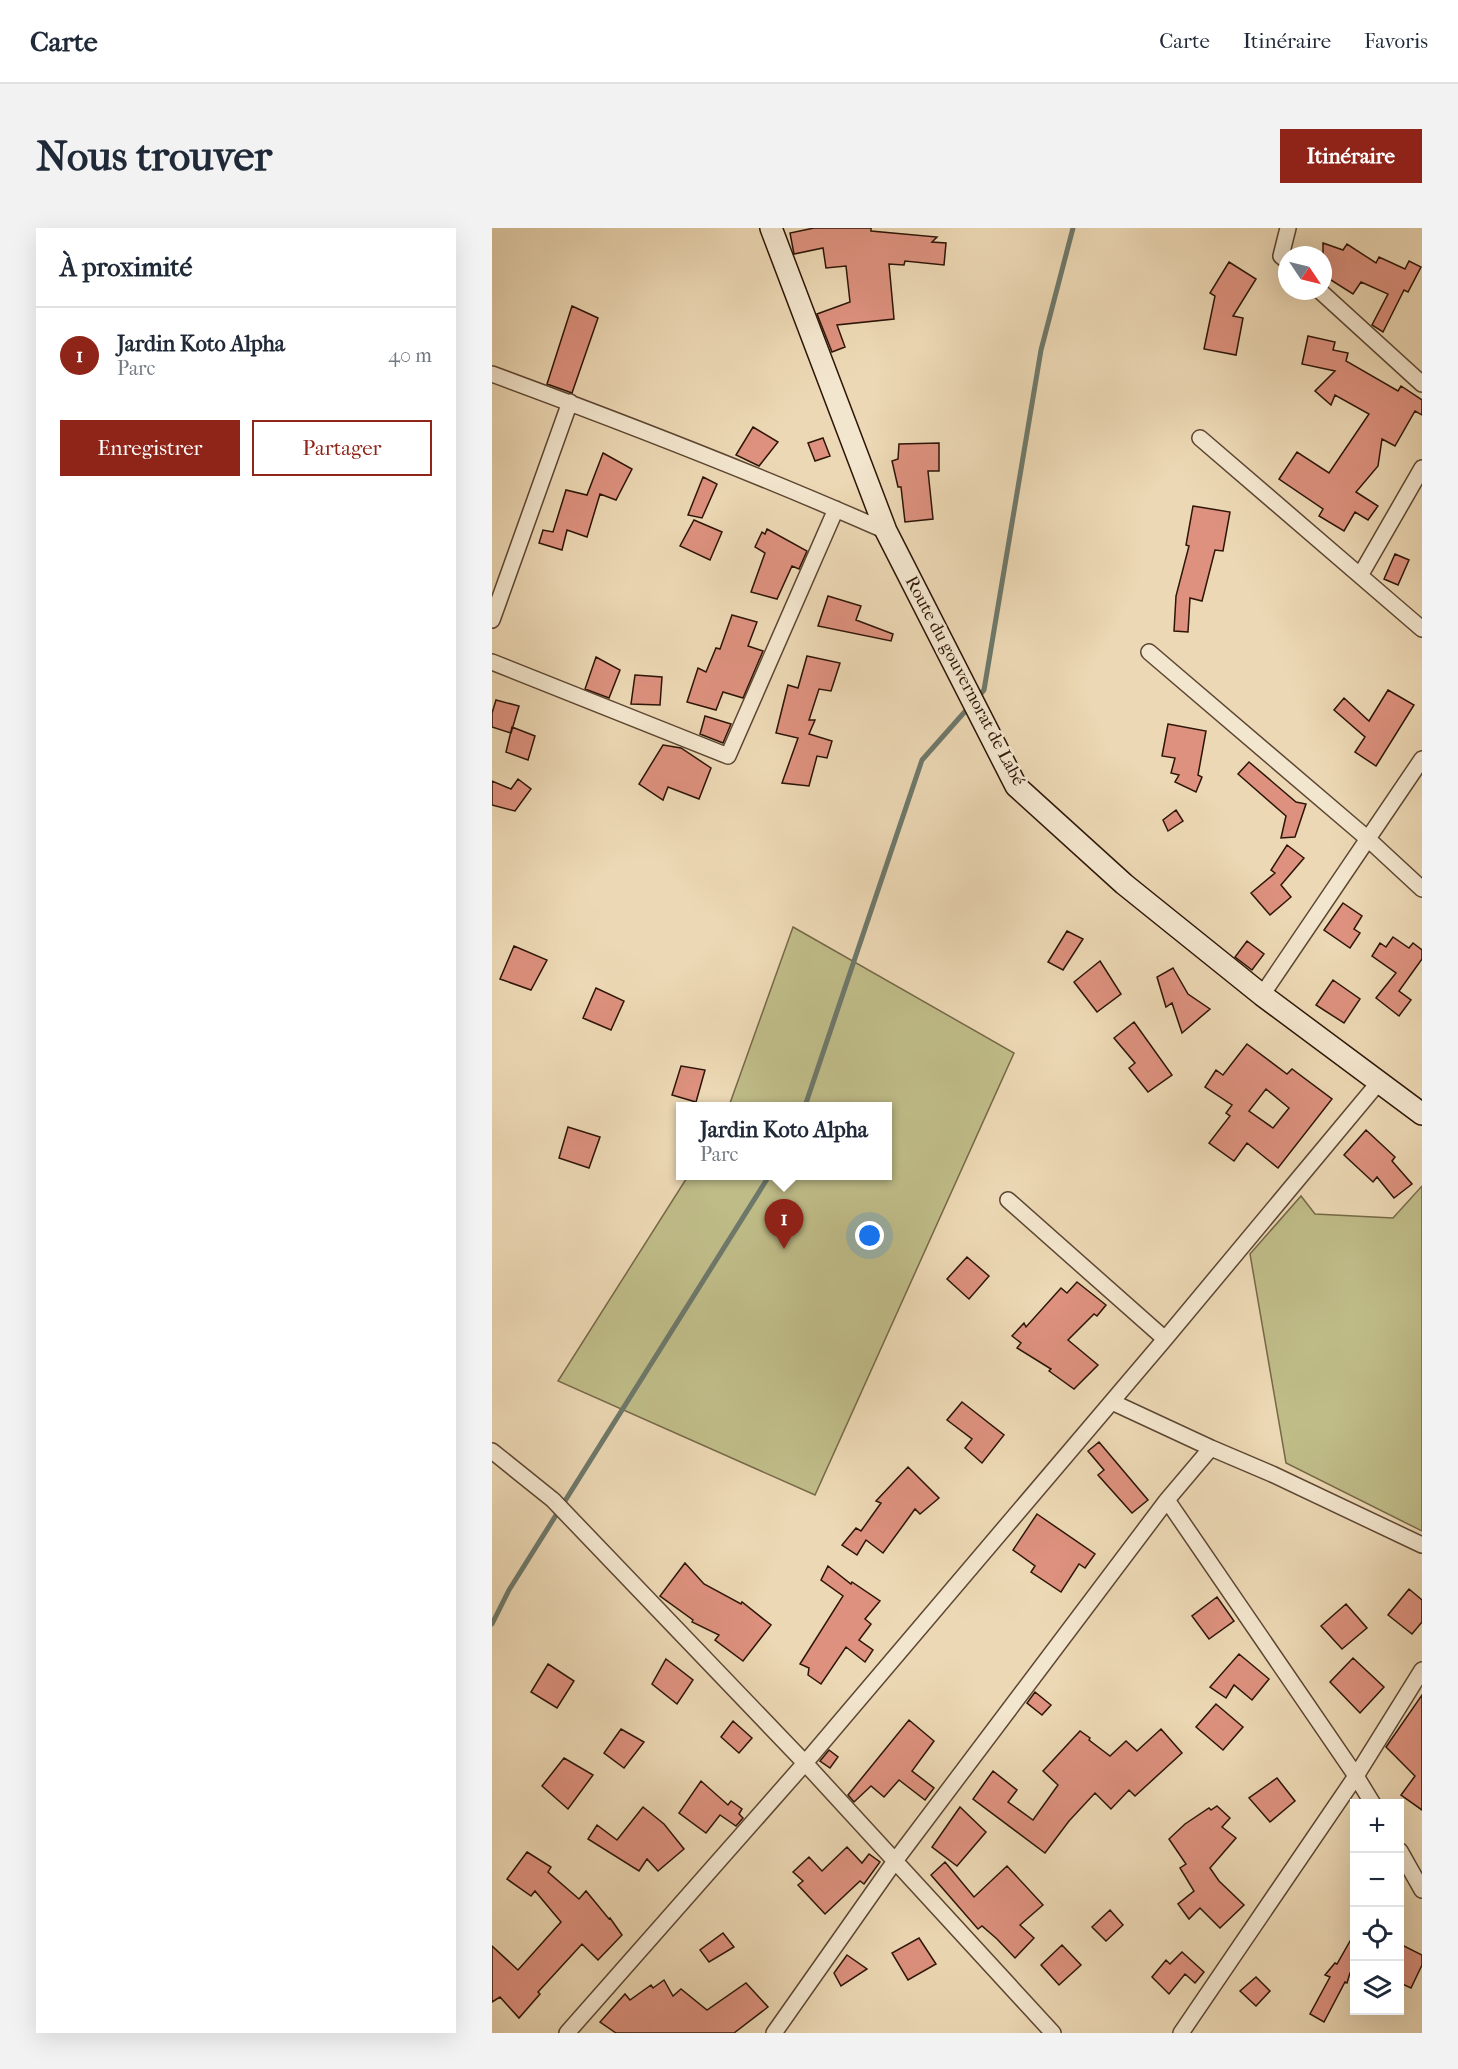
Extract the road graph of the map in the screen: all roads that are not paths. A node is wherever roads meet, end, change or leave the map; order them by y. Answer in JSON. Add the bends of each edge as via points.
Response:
{"nodes":[{"id":1,"x":771,"y":228,"type":"edge"},
{"id":2,"x":1288,"y":228,"type":"edge"},
{"id":3,"x":1284,"y":246,"type":"edge"},
{"id":4,"x":1330,"y":300,"type":"edge"},
{"id":5,"x":492,"y":374,"type":"edge"},
{"id":6,"x":1422,"y":384,"type":"edge"},
{"id":7,"x":570,"y":402,"type":"junction"},
{"id":8,"x":1200,"y":438,"type":"dead end"},
{"id":9,"x":1422,"y":468,"type":"edge"},
{"id":10,"x":836,"y":509,"type":"junction"},
{"id":11,"x":886,"y":531,"type":"junction"},
{"id":12,"x":1361,"y":574,"type":"junction"},
{"id":13,"x":492,"y":620,"type":"edge"},
{"id":14,"x":1422,"y":629,"type":"edge"},
{"id":15,"x":1149,"y":652,"type":"dead end"},
{"id":16,"x":492,"y":662,"type":"edge"},
{"id":17,"x":1422,"y":759,"type":"edge"},
{"id":18,"x":1368,"y":839,"type":"junction"},
{"id":19,"x":1422,"y":889,"type":"edge"},
{"id":20,"x":1262,"y":995,"type":"junction"},
{"id":21,"x":1379,"y":1082,"type":"junction"},
{"id":22,"x":1422,"y":1114,"type":"edge"},
{"id":23,"x":1008,"y":1200,"type":"dead end"},
{"id":24,"x":1165,"y":1340,"type":"junction"},
{"id":25,"x":1112,"y":1402,"type":"junction"},
{"id":26,"x":1211,"y":1448,"type":"junction"},
{"id":27,"x":492,"y":1451,"type":"edge"},
{"id":28,"x":1167,"y":1500,"type":"junction"},
{"id":29,"x":1422,"y":1545,"type":"edge"},
{"id":30,"x":1422,"y":1670,"type":"edge"},
{"id":31,"x":805,"y":1763,"type":"junction"},
{"id":32,"x":1356,"y":1776,"type":"junction"},
{"id":33,"x":1370,"y":1799,"type":"edge"},
{"id":34,"x":1401,"y":1853,"type":"edge"},
{"id":35,"x":895,"y":1861,"type":"junction"},
{"id":36,"x":1422,"y":1890,"type":"edge"},
{"id":37,"x":567,"y":2033,"type":"edge"},
{"id":38,"x":774,"y":2033,"type":"edge"},
{"id":39,"x":1053,"y":2033,"type":"edge"},
{"id":40,"x":1181,"y":2033,"type":"edge"}],
"edges":[{"from":1,"to":11,"type":"street","name":"Route du gouvernorat de Labé"},
{"from":2,"to":3,"type":"street"},
{"from":4,"to":6,"type":"street"},
{"from":5,"to":7,"type":"street"},
{"from":7,"to":10,"type":"street"},
{"from":7,"to":13,"type":"street"},
{"from":8,"to":12,"type":"street"},
{"from":9,"to":12,"type":"street"},
{"from":10,"to":11,"type":"street"},
{"from":10,"to":16,"type":"street","via":[[728,756]]},
{"from":11,"to":20,"type":"street","name":"Route du gouvernorat de Labé","via":[[1016,786],[1124,884]]},
{"from":12,"to":14,"type":"street"},
{"from":15,"to":18,"type":"street"},
{"from":17,"to":18,"type":"street"},
{"from":18,"to":19,"type":"street"},
{"from":18,"to":20,"type":"street"},
{"from":20,"to":21,"type":"street","name":"Route du gouvernorat de Labé"},
{"from":21,"to":22,"type":"street","name":"Route du gouvernorat de Labé"},
{"from":21,"to":24,"type":"street"},
{"from":23,"to":24,"type":"street"},
{"from":24,"to":25,"type":"street"},
{"from":25,"to":26,"type":"street"},
{"from":25,"to":31,"type":"street"},
{"from":26,"to":28,"type":"street"},
{"from":26,"to":29,"type":"street"},
{"from":27,"to":31,"type":"street","via":[[553,1500]]},
{"from":28,"to":32,"type":"street"},
{"from":28,"to":35,"type":"street"},
{"from":30,"to":32,"type":"street"},
{"from":31,"to":35,"type":"street"},
{"from":31,"to":37,"type":"street"},
{"from":32,"to":33,"type":"street"},
{"from":32,"to":40,"type":"street"},
{"from":34,"to":36,"type":"street"},
{"from":35,"to":38,"type":"street"},
{"from":35,"to":39,"type":"street"}]}
